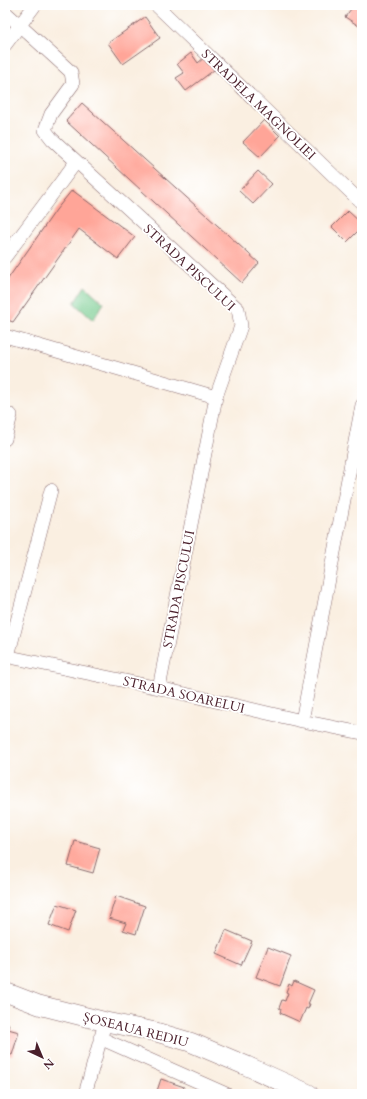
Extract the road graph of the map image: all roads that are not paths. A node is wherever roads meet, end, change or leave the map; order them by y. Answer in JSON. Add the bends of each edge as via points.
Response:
{"nodes":[{"id":1,"x":35,"y":5,"type":"edge"},
{"id":2,"x":156,"y":5,"type":"edge"},
{"id":3,"x":5,"y":12,"type":"edge"},
{"id":4,"x":19,"y":25,"type":"junction"},
{"id":5,"x":5,"y":45,"type":"edge"},
{"id":6,"x":76,"y":162,"type":"junction"},
{"id":7,"x":362,"y":203,"type":"edge"},
{"id":8,"x":5,"y":257,"type":"edge"},
{"id":9,"x":5,"y":336,"type":"edge"},
{"id":10,"x":216,"y":397,"type":"junction"},
{"id":11,"x":362,"y":406,"type":"edge"},
{"id":12,"x":11,"y":415,"type":"dead end"},
{"id":13,"x":5,"y":439,"type":"edge"},
{"id":14,"x":51,"y":490,"type":"dead end"},
{"id":15,"x":6,"y":656,"type":"edge"},
{"id":16,"x":159,"y":688,"type":"junction"},
{"id":17,"x":302,"y":721,"type":"junction"},
{"id":18,"x":362,"y":733,"type":"edge"},
{"id":19,"x":5,"y":992,"type":"edge"},
{"id":20,"x":103,"y":1030,"type":"junction"},
{"id":21,"x":85,"y":1094,"type":"edge"},
{"id":22,"x":226,"y":1094,"type":"edge"},
{"id":23,"x":308,"y":1094,"type":"edge"}],
"edges":[{"from":1,"to":4,"type":"street"},
{"from":2,"to":7,"type":"street","name":"STRADELA MAGNOLIEI"},
{"from":3,"to":4,"type":"street","name":"STRADA PISCULUI"},
{"from":4,"to":5,"type":"street"},
{"from":4,"to":6,"type":"street","name":"STRADA PISCULUI","via":[[71,72],[73,84],[51,114],[45,130]]},
{"from":6,"to":8,"type":"street"},
{"from":6,"to":10,"type":"street","name":"STRADA PISCULUI","via":[[238,309],[241,326]]},
{"from":9,"to":10,"type":"street"},
{"from":10,"to":16,"type":"street","name":"STRADA PISCULUI"},
{"from":11,"to":17,"type":"street"},
{"from":12,"to":13,"type":"street"},
{"from":14,"to":15,"type":"street"},
{"from":15,"to":16,"type":"street","name":"STRADA SOARELUI"},
{"from":16,"to":17,"type":"street","name":"STRADA SOARELUI"},
{"from":17,"to":18,"type":"street","name":"STRADA SOARELUI"},
{"from":19,"to":20,"type":"main road","name":"ȘOSEAUA REDIU"},
{"from":20,"to":21,"type":"street"},
{"from":20,"to":22,"type":"street"},
{"from":20,"to":23,"type":"main road","name":"ȘOSEAUA REDIU","via":[[156,1032],[190,1042]]}]}
